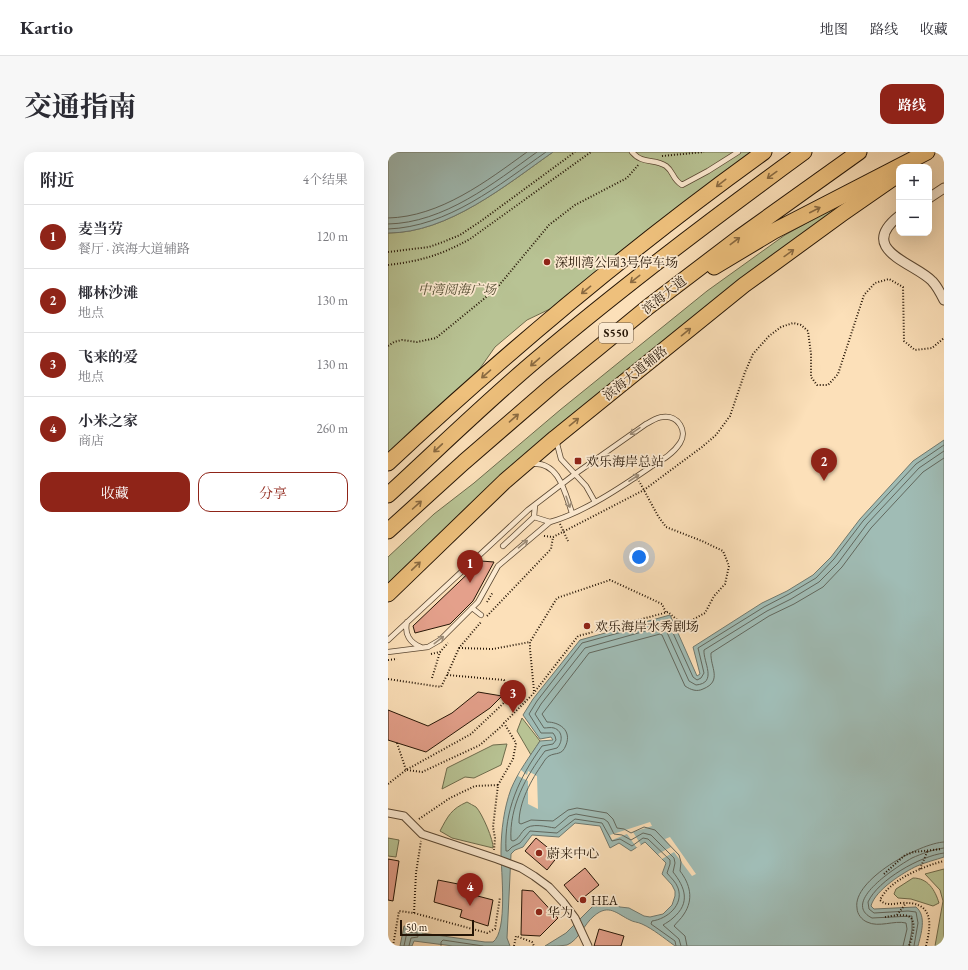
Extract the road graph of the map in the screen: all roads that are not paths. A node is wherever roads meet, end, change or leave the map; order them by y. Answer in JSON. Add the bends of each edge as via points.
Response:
{"nodes":[{"id":1,"x":632,"y":152,"type":"edge"},
{"id":2,"x":738,"y":152,"type":"edge"},
{"id":3,"x":764,"y":152,"type":"edge"},
{"id":4,"x":804,"y":152,"type":"edge"},
{"id":5,"x":859,"y":152,"type":"edge"},
{"id":6,"x":927,"y":152,"type":"edge"},
{"id":7,"x":932,"y":152,"type":"edge"},
{"id":8,"x":914,"y":164,"type":"edge"},
{"id":9,"x":896,"y":176,"type":"edge"},
{"id":10,"x":944,"y":188,"type":"edge"},
{"id":11,"x":932,"y":196,"type":"edge"},
{"id":12,"x":896,"y":219,"type":"edge"},
{"id":13,"x":944,"y":300,"type":"edge"},
{"id":14,"x":648,"y":307,"type":"junction"},
{"id":15,"x":555,"y":438,"type":"junction"},
{"id":16,"x":388,"y":464,"type":"edge"},
{"id":17,"x":523,"y":466,"type":"junction"},
{"id":18,"x":575,"y":474,"type":"junction"},
{"id":19,"x":562,"y":484,"type":"junction"},
{"id":20,"x":388,"y":495,"type":"edge"},
{"id":21,"x":595,"y":502,"type":"junction"},
{"id":22,"x":535,"y":505,"type":"junction"},
{"id":23,"x":572,"y":513,"type":"junction"},
{"id":24,"x":534,"y":517,"type":"junction"},
{"id":25,"x":550,"y":522,"type":"junction"},
{"id":26,"x":388,"y":531,"type":"edge"},
{"id":27,"x":503,"y":546,"type":"dead end"},
{"id":28,"x":388,"y":594,"type":"edge"},
{"id":29,"x":472,"y":608,"type":"junction"},
{"id":30,"x":481,"y":615,"type":"dead end"},
{"id":31,"x":407,"y":622,"type":"junction"},
{"id":32,"x":388,"y":640,"type":"edge"},
{"id":33,"x":423,"y":648,"type":"junction"},
{"id":34,"x":388,"y":652,"type":"edge"},
{"id":35,"x":388,"y":813,"type":"edge"},
{"id":36,"x":588,"y":946,"type":"edge"}],
"edges":[{"from":1,"to":2,"type":"lane","via":[[645,161],[665,166],[676,181],[682,184]]},
{"from":3,"to":16,"type":"main road","one_way":true,"via":[[654,235],[524,341]]},
{"from":4,"to":20,"type":"main road","number":"S550","one_way":true,"via":[[721,212],[535,361]]},
{"from":14,"to":5,"type":"main road","name":"滨海大道","number":"S550","one_way":true},
{"from":14,"to":6,"type":"main road","one_way":true,"via":[[774,231]]},
{"from":7,"to":8,"type":"main road"},
{"from":15,"to":9,"type":"main road","name":"滨海大道辅路","one_way":true,"via":[[744,286]]},
{"from":10,"to":11,"type":"street"},
{"from":12,"to":13,"type":"street","via":[[884,237],[889,251],[932,282]]},
{"from":26,"to":14,"type":"main road","name":"滨海大道","number":"S550","one_way":true,"via":[[552,385]]},
{"from":15,"to":17,"type":"main road","name":"滨海大道辅路"},
{"from":15,"to":18,"type":"lane","via":[[561,459]]},
{"from":17,"to":19,"type":"lane","via":[[547,466]]},
{"from":28,"to":17,"type":"main road","name":"滨海大道辅路","one_way":true},
{"from":18,"to":19,"type":"lane"},
{"from":18,"to":21,"type":"lane"},
{"from":21,"to":18,"type":"lane","one_way":true,"via":[[673,452],[681,442],[681,425],[675,419],[664,416],[651,421]]},
{"from":19,"to":22,"type":"lane"},
{"from":19,"to":23,"type":"lane","one_way":true},
{"from":21,"to":23,"type":"lane"},
{"from":22,"to":24,"type":"lane"},
{"from":22,"to":31,"type":"lane"},
{"from":23,"to":25,"type":"lane"},
{"from":24,"to":25,"type":"lane"},
{"from":24,"to":27,"type":"lane"},
{"from":29,"to":25,"type":"lane","one_way":true,"via":[[498,566]]},
{"from":29,"to":30,"type":"lane"},
{"from":33,"to":29,"type":"lane","one_way":true,"via":[[440,640]]},
{"from":31,"to":32,"type":"lane"},
{"from":31,"to":33,"type":"lane","via":[[408,638]]},
{"from":33,"to":34,"type":"lane"},
{"from":35,"to":36,"type":"street","via":[[404,816],[422,834],[521,868],[549,887],[563,902],[575,918]]}]}
